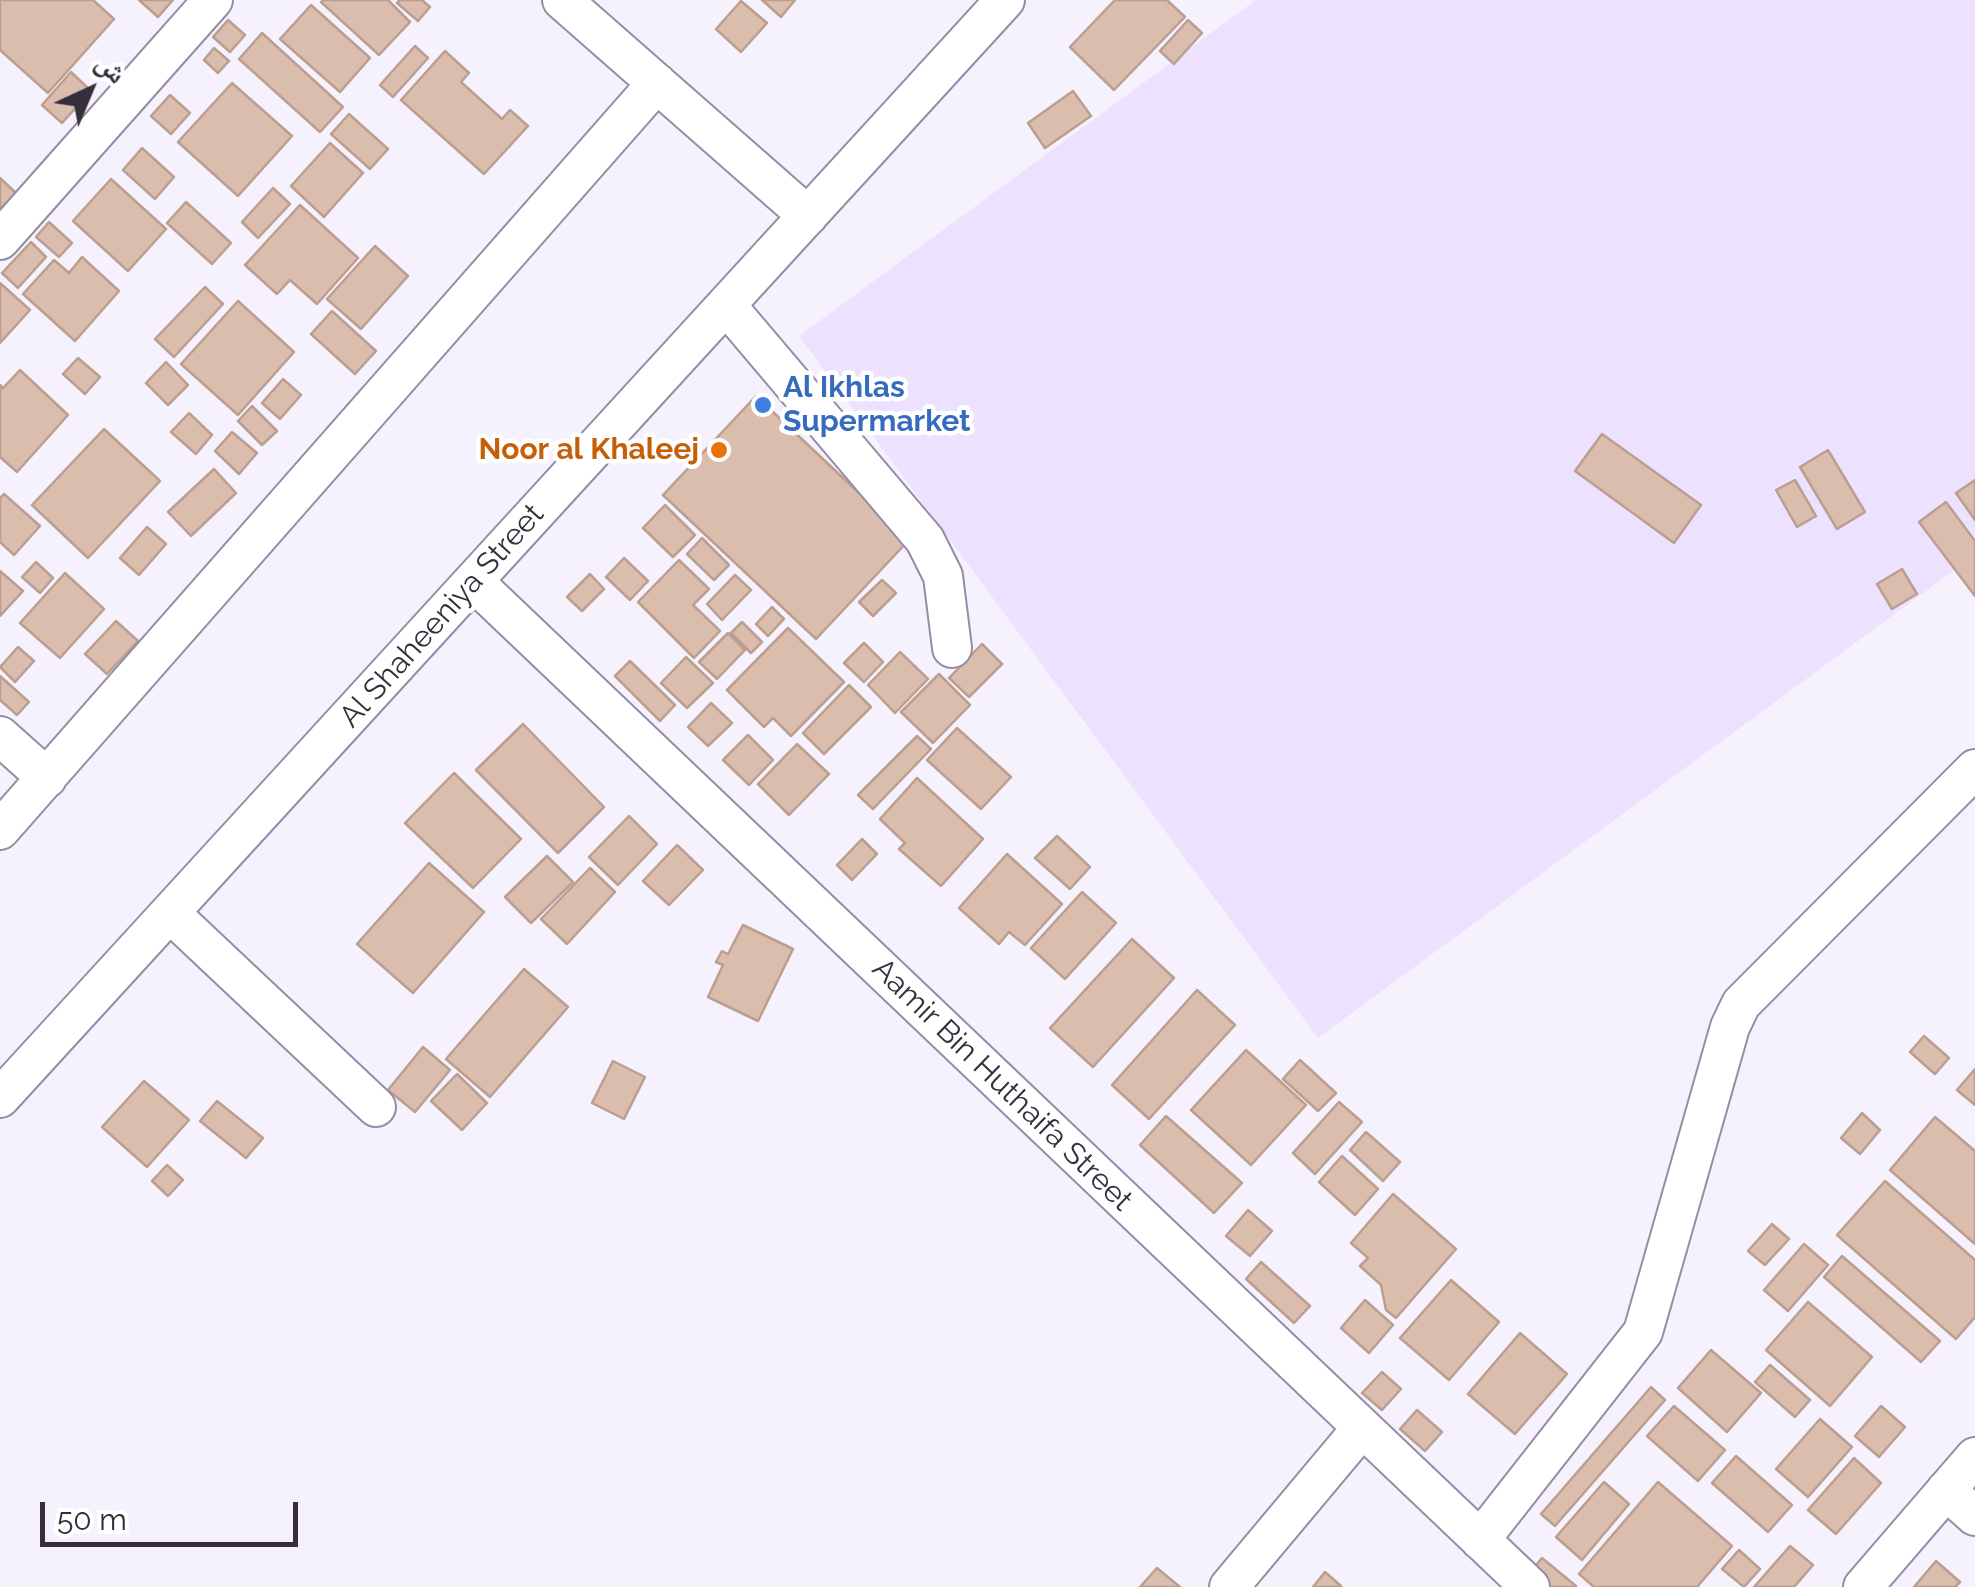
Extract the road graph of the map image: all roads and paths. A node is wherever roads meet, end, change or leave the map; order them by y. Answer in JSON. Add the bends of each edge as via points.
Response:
{"nodes":[{"id":1,"x":212,"y":0,"type":"edge"},
{"id":2,"x":562,"y":0,"type":"edge"},
{"id":3,"x":1005,"y":0,"type":"edge"},
{"id":4,"x":657,"y":84,"type":"junction"},
{"id":5,"x":808,"y":216,"type":"junction"},
{"id":6,"x":0,"y":240,"type":"edge"},
{"id":7,"x":726,"y":305,"type":"junction"},
{"id":8,"x":474,"y":582,"type":"junction"},
{"id":9,"x":952,"y":648,"type":"dead end"},
{"id":10,"x":0,"y":736,"type":"edge"},
{"id":11,"x":1975,"y":768,"type":"edge"},
{"id":12,"x":47,"y":778,"type":"junction"},
{"id":13,"x":0,"y":830,"type":"edge"},
{"id":14,"x":170,"y":913,"type":"junction"},
{"id":15,"x":0,"y":1098,"type":"edge"},
{"id":16,"x":376,"y":1108,"type":"dead end"},
{"id":17,"x":1362,"y":1428,"type":"junction"},
{"id":18,"x":1975,"y":1457,"type":"edge"},
{"id":19,"x":1946,"y":1490,"type":"junction"},
{"id":20,"x":1975,"y":1516,"type":"edge"},
{"id":21,"x":1480,"y":1540,"type":"junction"},
{"id":22,"x":1229,"y":1587,"type":"edge"},
{"id":23,"x":1530,"y":1587,"type":"edge"},
{"id":24,"x":1863,"y":1587,"type":"edge"}],
"edges":[{"from":1,"to":6,"type":"street"},
{"from":2,"to":4,"type":"street"},
{"from":3,"to":5,"type":"street","name":"Al Shaheeniya Street"},
{"from":4,"to":5,"type":"street"},
{"from":4,"to":12,"type":"street"},
{"from":5,"to":7,"type":"street","name":"Al Shaheeniya Street"},
{"from":7,"to":8,"type":"street","name":"Al Shaheeniya Street"},
{"from":7,"to":9,"type":"street","via":[[925,540],[943,576]]},
{"from":8,"to":14,"type":"street","name":"Al Shaheeniya Street"},
{"from":8,"to":17,"type":"street","name":"Aamir Bin Huthaifa Street"},
{"from":10,"to":12,"type":"street"},
{"from":11,"to":21,"type":"street","via":[[1741,1004],[1643,1332]]},
{"from":12,"to":13,"type":"street"},
{"from":14,"to":15,"type":"street","name":"Al Shaheeniya Street"},
{"from":14,"to":16,"type":"street"},
{"from":17,"to":21,"type":"street","name":"Aamir Bin Huthaifa Street"},
{"from":17,"to":22,"type":"street"},
{"from":18,"to":19,"type":"street"},
{"from":19,"to":20,"type":"street"},
{"from":19,"to":24,"type":"street"},
{"from":21,"to":23,"type":"street","name":"Aamir Bin Huthaifa Street"}]}
